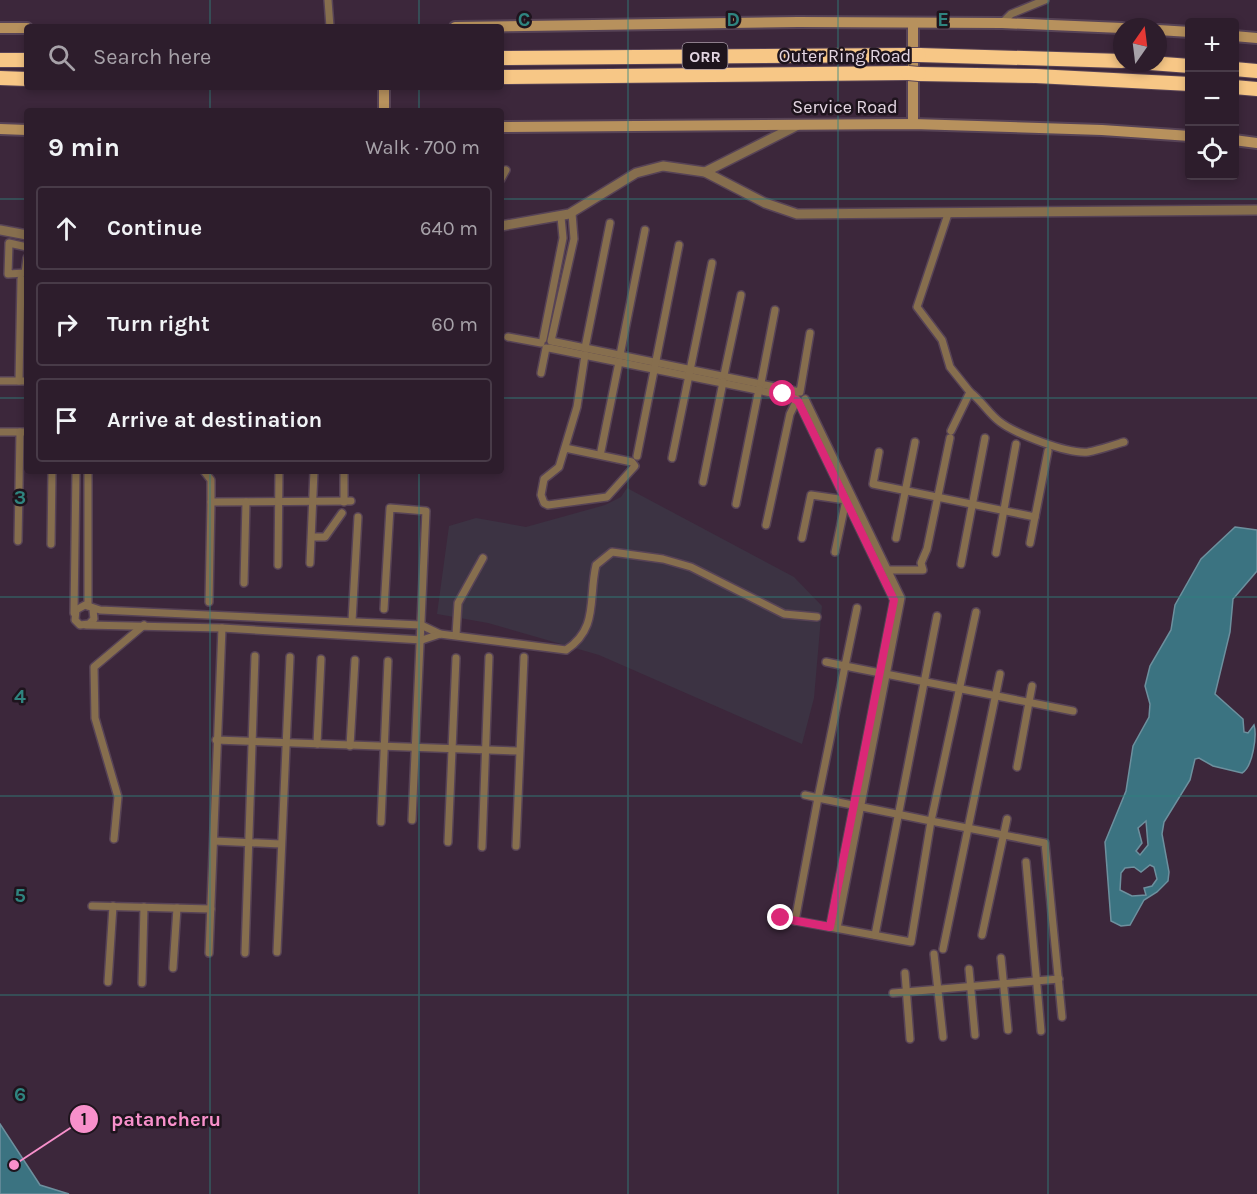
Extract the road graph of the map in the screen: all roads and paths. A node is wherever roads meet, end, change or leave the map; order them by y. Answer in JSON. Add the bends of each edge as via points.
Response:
{"nodes":[{"id":1,"x":328,"y":0,"type":"edge"},
{"id":2,"x":1045,"y":0,"type":"edge"},
{"id":3,"x":913,"y":23,"type":"junction"},
{"id":4,"x":1002,"y":23,"type":"junction"},
{"id":5,"x":330,"y":24,"type":"edge"},
{"id":6,"x":504,"y":26,"type":"edge"},
{"id":7,"x":0,"y":28,"type":"edge"},
{"id":8,"x":24,"y":28,"type":"edge"},
{"id":9,"x":1113,"y":28,"type":"edge"},
{"id":10,"x":1167,"y":31,"type":"edge"},
{"id":11,"x":1185,"y":32,"type":"edge"},
{"id":12,"x":1239,"y":36,"type":"edge"},
{"id":13,"x":1257,"y":38,"type":"edge"},
{"id":14,"x":504,"y":58,"type":"edge"},
{"id":15,"x":0,"y":60,"type":"edge"},
{"id":16,"x":24,"y":60,"type":"edge"},
{"id":17,"x":1113,"y":62,"type":"edge"},
{"id":18,"x":1167,"y":64,"type":"edge"},
{"id":19,"x":1185,"y":66,"type":"edge"},
{"id":20,"x":1239,"y":69,"type":"edge"},
{"id":21,"x":1257,"y":71,"type":"edge"},
{"id":22,"x":504,"y":76,"type":"edge"},
{"id":23,"x":0,"y":78,"type":"edge"},
{"id":24,"x":24,"y":79,"type":"edge"},
{"id":25,"x":1185,"y":84,"type":"edge"},
{"id":26,"x":1239,"y":87,"type":"edge"},
{"id":27,"x":1257,"y":89,"type":"edge"},
{"id":28,"x":384,"y":90,"type":"edge"},
{"id":29,"x":384,"y":108,"type":"edge"},
{"id":30,"x":800,"y":124,"type":"junction"},
{"id":31,"x":913,"y":124,"type":"junction"},
{"id":32,"x":504,"y":127,"type":"edge"},
{"id":33,"x":0,"y":129,"type":"edge"},
{"id":34,"x":24,"y":130,"type":"edge"},
{"id":35,"x":1185,"y":136,"type":"edge"},
{"id":36,"x":1239,"y":141,"type":"edge"},
{"id":37,"x":1257,"y":143,"type":"edge"},
{"id":38,"x":506,"y":170,"type":"dead end"},
{"id":39,"x":705,"y":172,"type":"junction"},
{"id":40,"x":504,"y":174,"type":"edge"},
{"id":41,"x":1257,"y":210,"type":"edge"},
{"id":42,"x":572,"y":213,"type":"junction"},
{"id":43,"x":948,"y":214,"type":"junction"},
{"id":44,"x":561,"y":217,"type":"junction"},
{"id":45,"x":610,"y":223,"type":"dead end"},
{"id":46,"x":504,"y":226,"type":"edge"},
{"id":47,"x":0,"y":230,"type":"edge"},
{"id":48,"x":645,"y":230,"type":"dead end"},
{"id":49,"x":24,"y":240,"type":"edge"},
{"id":50,"x":24,"y":240,"type":"edge"},
{"id":51,"x":679,"y":245,"type":"dead end"},
{"id":52,"x":712,"y":263,"type":"dead end"},
{"id":53,"x":24,"y":273,"type":"edge"},
{"id":54,"x":21,"y":279,"type":"dead end"},
{"id":55,"x":741,"y":295,"type":"dead end"},
{"id":56,"x":775,"y":310,"type":"dead end"},
{"id":57,"x":810,"y":333,"type":"dead end"},
{"id":58,"x":507,"y":337,"type":"dead end"},
{"id":59,"x":546,"y":344,"type":"junction"},
{"id":60,"x":585,"y":351,"type":"junction"},
{"id":61,"x":619,"y":358,"type":"junction"},
{"id":62,"x":655,"y":365,"type":"junction"},
{"id":63,"x":689,"y":372,"type":"junction"},
{"id":64,"x":541,"y":373,"type":"dead end"},
{"id":65,"x":724,"y":379,"type":"junction"},
{"id":66,"x":0,"y":381,"type":"edge"},
{"id":67,"x":23,"y":381,"type":"edge"},
{"id":68,"x":760,"y":386,"type":"junction"},
{"id":69,"x":970,"y":392,"type":"junction"},
{"id":70,"x":799,"y":398,"type":"junction"},
{"id":71,"x":0,"y":432,"type":"edge"},
{"id":72,"x":23,"y":432,"type":"edge"},
{"id":73,"x":985,"y":438,"type":"dead end"},
{"id":74,"x":915,"y":442,"type":"dead end"},
{"id":75,"x":1124,"y":442,"type":"dead end"},
{"id":76,"x":1016,"y":444,"type":"dead end"},
{"id":77,"x":565,"y":448,"type":"junction"},
{"id":78,"x":601,"y":451,"type":"dead end"},
{"id":79,"x":1048,"y":451,"type":"dead end"},
{"id":80,"x":879,"y":452,"type":"dead end"},
{"id":81,"x":637,"y":456,"type":"dead end"},
{"id":82,"x":672,"y":458,"type":"dead end"},
{"id":83,"x":52,"y":474,"type":"edge"},
{"id":84,"x":76,"y":474,"type":"edge"},
{"id":85,"x":88,"y":474,"type":"edge"},
{"id":86,"x":206,"y":474,"type":"edge"},
{"id":87,"x":279,"y":474,"type":"edge"},
{"id":88,"x":314,"y":474,"type":"edge"},
{"id":89,"x":344,"y":474,"type":"edge"},
{"id":90,"x":704,"y":482,"type":"dead end"},
{"id":91,"x":904,"y":491,"type":"junction"},
{"id":92,"x":938,"y":497,"type":"junction"},
{"id":93,"x":846,"y":500,"type":"junction"},
{"id":94,"x":211,"y":501,"type":"junction"},
{"id":95,"x":279,"y":501,"type":"junction"},
{"id":96,"x":246,"y":502,"type":"junction"},
{"id":97,"x":313,"y":502,"type":"junction"},
{"id":98,"x":736,"y":504,"type":"dead end"},
{"id":99,"x":971,"y":504,"type":"junction"},
{"id":100,"x":1005,"y":510,"type":"junction"},
{"id":101,"x":342,"y":513,"type":"dead end"},
{"id":102,"x":358,"y":517,"type":"dead end"},
{"id":103,"x":1035,"y":517,"type":"junction"},
{"id":104,"x":766,"y":525,"type":"dead end"},
{"id":105,"x":76,"y":533,"type":"junction"},
{"id":106,"x":89,"y":534,"type":"junction"},
{"id":107,"x":312,"y":537,"type":"junction"},
{"id":108,"x":802,"y":538,"type":"dead end"},
{"id":109,"x":896,"y":538,"type":"dead end"},
{"id":110,"x":18,"y":541,"type":"dead end"},
{"id":111,"x":1030,"y":543,"type":"dead end"},
{"id":112,"x":51,"y":544,"type":"dead end"},
{"id":113,"x":835,"y":552,"type":"dead end"},
{"id":114,"x":996,"y":553,"type":"dead end"},
{"id":115,"x":483,"y":558,"type":"dead end"},
{"id":116,"x":310,"y":563,"type":"dead end"},
{"id":117,"x":961,"y":564,"type":"dead end"},
{"id":118,"x":278,"y":565,"type":"dead end"},
{"id":119,"x":888,"y":570,"type":"junction"},
{"id":120,"x":244,"y":583,"type":"dead end"},
{"id":121,"x":209,"y":602,"type":"dead end"},
{"id":122,"x":91,"y":608,"type":"junction"},
{"id":123,"x":856,"y":608,"type":"dead end"},
{"id":124,"x":384,"y":609,"type":"dead end"},
{"id":125,"x":976,"y":612,"type":"dead end"},
{"id":126,"x":74,"y":613,"type":"junction"},
{"id":127,"x":937,"y":616,"type":"dead end"},
{"id":128,"x":817,"y":617,"type":"dead end"},
{"id":129,"x":326,"y":619,"type":"junction"},
{"id":130,"x":352,"y":621,"type":"junction"},
{"id":131,"x":86,"y":625,"type":"junction"},
{"id":132,"x":144,"y":625,"type":"junction"},
{"id":133,"x":421,"y":625,"type":"junction"},
{"id":134,"x":222,"y":628,"type":"junction"},
{"id":135,"x":326,"y":634,"type":"junction"},
{"id":136,"x":440,"y":634,"type":"junction"},
{"id":137,"x":456,"y":635,"type":"junction"},
{"id":138,"x":422,"y":640,"type":"junction"},
{"id":139,"x":255,"y":657,"type":"dead end"},
{"id":140,"x":290,"y":657,"type":"dead end"},
{"id":141,"x":489,"y":657,"type":"dead end"},
{"id":142,"x":524,"y":657,"type":"dead end"},
{"id":143,"x":321,"y":658,"type":"dead end"},
{"id":144,"x":456,"y":658,"type":"dead end"},
{"id":145,"x":355,"y":660,"type":"dead end"},
{"id":146,"x":388,"y":661,"type":"dead end"},
{"id":147,"x":826,"y":662,"type":"dead end"},
{"id":148,"x":845,"y":666,"type":"junction"},
{"id":149,"x":884,"y":674,"type":"junction"},
{"id":150,"x":1000,"y":674,"type":"dead end"},
{"id":151,"x":925,"y":682,"type":"junction"},
{"id":152,"x":1032,"y":686,"type":"dead end"},
{"id":153,"x":960,"y":689,"type":"junction"},
{"id":154,"x":995,"y":697,"type":"junction"},
{"id":155,"x":1029,"y":704,"type":"junction"},
{"id":156,"x":1072,"y":711,"type":"dead end"},
{"id":157,"x":216,"y":740,"type":"junction"},
{"id":158,"x":251,"y":742,"type":"junction"},
{"id":159,"x":286,"y":743,"type":"junction"},
{"id":160,"x":317,"y":744,"type":"junction"},
{"id":161,"x":350,"y":746,"type":"junction"},
{"id":162,"x":383,"y":747,"type":"junction"},
{"id":163,"x":416,"y":748,"type":"junction"},
{"id":164,"x":452,"y":749,"type":"junction"},
{"id":165,"x":485,"y":750,"type":"junction"},
{"id":166,"x":518,"y":751,"type":"junction"},
{"id":167,"x":1017,"y":767,"type":"dead end"},
{"id":168,"x":805,"y":795,"type":"dead end"},
{"id":169,"x":818,"y":798,"type":"junction"},
{"id":170,"x":857,"y":806,"type":"junction"},
{"id":171,"x":899,"y":814,"type":"junction"},
{"id":172,"x":1007,"y":819,"type":"dead end"},
{"id":173,"x":412,"y":820,"type":"dead end"},
{"id":174,"x":931,"y":820,"type":"junction"},
{"id":175,"x":381,"y":822,"type":"dead end"},
{"id":176,"x":969,"y":827,"type":"junction"},
{"id":177,"x":1004,"y":834,"type":"junction"},
{"id":178,"x":114,"y":839,"type":"dead end"},
{"id":179,"x":214,"y":841,"type":"junction"},
{"id":180,"x":448,"y":842,"type":"dead end"},
{"id":181,"x":248,"y":843,"type":"junction"},
{"id":182,"x":281,"y":844,"type":"junction"},
{"id":183,"x":516,"y":846,"type":"dead end"},
{"id":184,"x":482,"y":847,"type":"dead end"},
{"id":185,"x":1026,"y":862,"type":"dead end"},
{"id":186,"x":92,"y":906,"type":"dead end"},
{"id":187,"x":113,"y":906,"type":"junction"},
{"id":188,"x":144,"y":907,"type":"junction"},
{"id":189,"x":177,"y":908,"type":"junction"},
{"id":190,"x":211,"y":909,"type":"junction"},
{"id":191,"x":781,"y":918,"type":"dead end"},
{"id":192,"x":795,"y":921,"type":"junction"},
{"id":193,"x":833,"y":928,"type":"junction"},
{"id":194,"x":875,"y":935,"type":"junction"},
{"id":195,"x":982,"y":935,"type":"dead end"},
{"id":196,"x":943,"y":949,"type":"dead end"},
{"id":197,"x":245,"y":952,"type":"dead end"},
{"id":198,"x":277,"y":952,"type":"dead end"},
{"id":199,"x":209,"y":953,"type":"dead end"},
{"id":200,"x":934,"y":954,"type":"dead end"},
{"id":201,"x":1000,"y":958,"type":"dead end"},
{"id":202,"x":173,"y":968,"type":"dead end"},
{"id":203,"x":969,"y":969,"type":"dead end"},
{"id":204,"x":904,"y":973,"type":"dead end"},
{"id":205,"x":1059,"y":979,"type":"junction"},
{"id":206,"x":1036,"y":981,"type":"junction"},
{"id":207,"x":108,"y":982,"type":"dead end"},
{"id":208,"x":142,"y":983,"type":"dead end"},
{"id":209,"x":1003,"y":984,"type":"junction"},
{"id":210,"x":971,"y":987,"type":"junction"},
{"id":211,"x":938,"y":989,"type":"junction"},
{"id":212,"x":906,"y":992,"type":"junction"},
{"id":213,"x":893,"y":993,"type":"dead end"},
{"id":214,"x":1062,"y":1017,"type":"dead end"},
{"id":215,"x":1008,"y":1030,"type":"dead end"},
{"id":216,"x":1041,"y":1031,"type":"dead end"},
{"id":217,"x":975,"y":1035,"type":"dead end"},
{"id":218,"x":943,"y":1037,"type":"dead end"},
{"id":219,"x":910,"y":1039,"type":"dead end"}],
"edges":[{"from":1,"to":5,"type":"street"},
{"from":2,"to":4,"type":"street","via":[[1011,14]]},
{"from":3,"to":4,"type":"main road"},
{"from":3,"to":6,"type":"main road"},
{"from":3,"to":31,"type":"main road"},
{"from":4,"to":9,"type":"main road"},
{"from":7,"to":8,"type":"main road"},
{"from":10,"to":11,"type":"main road"},
{"from":12,"to":13,"type":"main road"},
{"from":14,"to":17,"type":"highway","name":"Outer Ring Road","number":"ORR","via":[[914,55]]},
{"from":15,"to":16,"type":"highway"},
{"from":18,"to":19,"type":"highway"},
{"from":20,"to":21,"type":"highway"},
{"from":22,"to":25,"type":"highway","name":"Outer Ring Road","number":"ORR","via":[[913,74]]},
{"from":23,"to":24,"type":"highway"},
{"from":26,"to":27,"type":"highway"},
{"from":28,"to":29,"type":"main road"},
{"from":30,"to":31,"type":"main road","name":"Service Road"},
{"from":30,"to":32,"type":"main road","name":"Service Road"},
{"from":30,"to":39,"type":"street"},
{"from":31,"to":35,"type":"main road","name":"Service Road"},
{"from":33,"to":34,"type":"main road"},
{"from":36,"to":37,"type":"main road"},
{"from":38,"to":40,"type":"street"},
{"from":39,"to":42,"type":"street","via":[[663,166],[636,173]]},
{"from":39,"to":43,"type":"street","via":[[765,203],[796,214]]},
{"from":41,"to":43,"type":"street"},
{"from":42,"to":44,"type":"street"},
{"from":42,"to":59,"type":"street","via":[[574,239]]},
{"from":43,"to":69,"type":"street","via":[[917,307],[942,340],[950,367]]},
{"from":44,"to":46,"type":"street"},
{"from":44,"to":59,"type":"street","via":[[562,238]]},
{"from":45,"to":60,"type":"street"},
{"from":47,"to":49,"type":"street"},
{"from":48,"to":61,"type":"street"},
{"from":50,"to":53,"type":"street","via":[[8,245],[7,272]]},
{"from":51,"to":62,"type":"street"},
{"from":52,"to":63,"type":"street"},
{"from":54,"to":67,"type":"street"},
{"from":55,"to":65,"type":"street"},
{"from":56,"to":68,"type":"street"},
{"from":57,"to":70,"type":"street"},
{"from":58,"to":59,"type":"street"},
{"from":59,"to":60,"type":"street"},
{"from":59,"to":64,"type":"street"},
{"from":60,"to":61,"type":"street"},
{"from":60,"to":77,"type":"street"},
{"from":61,"to":62,"type":"street"},
{"from":61,"to":78,"type":"street"},
{"from":62,"to":63,"type":"street"},
{"from":62,"to":81,"type":"street"},
{"from":63,"to":65,"type":"street"},
{"from":63,"to":82,"type":"street"},
{"from":65,"to":68,"type":"street"},
{"from":65,"to":90,"type":"street"},
{"from":66,"to":67,"type":"street"},
{"from":68,"to":70,"type":"street"},
{"from":68,"to":98,"type":"street"},
{"from":69,"to":75,"type":"street","via":[[998,421],[1044,442],[1086,452]]},
{"from":69,"to":92,"type":"street","via":[[950,435]]},
{"from":70,"to":93,"type":"street"},
{"from":70,"to":104,"type":"street","via":[[790,414]]},
{"from":70,"to":119,"type":"street"},
{"from":71,"to":72,"type":"street"},
{"from":72,"to":110,"type":"street"},
{"from":73,"to":99,"type":"street"},
{"from":74,"to":91,"type":"street"},
{"from":76,"to":100,"type":"street"},
{"from":77,"to":77,"type":"street","via":[[632,462],[635,466],[607,497],[548,505],[541,495],[544,479],[558,469]]},
{"from":79,"to":103,"type":"street"},
{"from":80,"to":91,"type":"street","via":[[873,484]]},
{"from":83,"to":112,"type":"street"},
{"from":84,"to":105,"type":"street"},
{"from":85,"to":106,"type":"street"},
{"from":86,"to":94,"type":"street","via":[[211,480]]},
{"from":87,"to":95,"type":"street"},
{"from":88,"to":97,"type":"street"},
{"from":89,"to":97,"type":"street","via":[[348,502]]},
{"from":91,"to":92,"type":"street"},
{"from":91,"to":109,"type":"street"},
{"from":92,"to":99,"type":"street"},
{"from":92,"to":119,"type":"street","via":[[921,562],[923,570]]},
{"from":93,"to":108,"type":"street","via":[[811,495]]},
{"from":93,"to":113,"type":"street"},
{"from":93,"to":149,"type":"street","via":[[894,597]]},
{"from":94,"to":96,"type":"street"},
{"from":94,"to":121,"type":"street"},
{"from":95,"to":96,"type":"street"},
{"from":95,"to":97,"type":"street"},
{"from":95,"to":118,"type":"street"},
{"from":96,"to":120,"type":"street"},
{"from":97,"to":107,"type":"street"},
{"from":99,"to":100,"type":"street"},
{"from":99,"to":117,"type":"street"},
{"from":100,"to":103,"type":"street"},
{"from":100,"to":114,"type":"street"},
{"from":101,"to":107,"type":"street","via":[[325,537]]},
{"from":102,"to":130,"type":"street"},
{"from":103,"to":111,"type":"street"},
{"from":105,"to":106,"type":"street"},
{"from":105,"to":126,"type":"street"},
{"from":106,"to":122,"type":"street"},
{"from":107,"to":116,"type":"street"},
{"from":115,"to":137,"type":"street","via":[[458,603]]},
{"from":119,"to":149,"type":"street","via":[[901,598]]},
{"from":122,"to":126,"type":"street","via":[[81,605]]},
{"from":122,"to":129,"type":"street"},
{"from":122,"to":131,"type":"street","via":[[94,619]]},
{"from":123,"to":148,"type":"street"},
{"from":124,"to":133,"type":"street","via":[[390,508],[426,511]]},
{"from":125,"to":153,"type":"street"},
{"from":126,"to":131,"type":"street","via":[[77,622]]},
{"from":127,"to":151,"type":"street"},
{"from":128,"to":137,"type":"street","via":[[784,615],[691,567],[612,552],[596,565],[590,620],[580,641],[566,650]]},
{"from":129,"to":130,"type":"street"},
{"from":129,"to":135,"type":"street"},
{"from":130,"to":133,"type":"street"},
{"from":131,"to":132,"type":"street"},
{"from":132,"to":134,"type":"street"},
{"from":132,"to":178,"type":"street","via":[[94,667],[95,718],[118,797]]},
{"from":133,"to":136,"type":"street"},
{"from":133,"to":138,"type":"street"},
{"from":134,"to":135,"type":"street"},
{"from":134,"to":157,"type":"street"},
{"from":135,"to":138,"type":"street"},
{"from":136,"to":137,"type":"street"},
{"from":136,"to":138,"type":"street"},
{"from":138,"to":163,"type":"street"},
{"from":139,"to":158,"type":"street"},
{"from":140,"to":159,"type":"street"},
{"from":141,"to":165,"type":"street"},
{"from":142,"to":166,"type":"street"},
{"from":143,"to":160,"type":"street"},
{"from":144,"to":164,"type":"street"},
{"from":145,"to":161,"type":"street"},
{"from":146,"to":162,"type":"street"},
{"from":147,"to":148,"type":"street"},
{"from":148,"to":149,"type":"street"},
{"from":148,"to":169,"type":"street"},
{"from":149,"to":151,"type":"street"},
{"from":149,"to":170,"type":"street"},
{"from":150,"to":154,"type":"street"},
{"from":151,"to":153,"type":"street"},
{"from":151,"to":171,"type":"street"},
{"from":152,"to":155,"type":"street"},
{"from":153,"to":154,"type":"street"},
{"from":153,"to":174,"type":"street"},
{"from":154,"to":155,"type":"street"},
{"from":154,"to":176,"type":"street"},
{"from":155,"to":156,"type":"street"},
{"from":155,"to":167,"type":"street"},
{"from":157,"to":158,"type":"street"},
{"from":157,"to":179,"type":"street"},
{"from":158,"to":159,"type":"street"},
{"from":158,"to":181,"type":"street"},
{"from":159,"to":160,"type":"street"},
{"from":159,"to":182,"type":"street"},
{"from":160,"to":161,"type":"street"},
{"from":161,"to":162,"type":"street"},
{"from":162,"to":163,"type":"street"},
{"from":162,"to":175,"type":"street"},
{"from":163,"to":164,"type":"street"},
{"from":163,"to":173,"type":"street"},
{"from":164,"to":165,"type":"street"},
{"from":164,"to":180,"type":"street"},
{"from":165,"to":166,"type":"street"},
{"from":165,"to":184,"type":"street"},
{"from":166,"to":183,"type":"street"},
{"from":168,"to":169,"type":"street"},
{"from":169,"to":170,"type":"street"},
{"from":169,"to":192,"type":"street"},
{"from":170,"to":171,"type":"street"},
{"from":170,"to":193,"type":"street"},
{"from":171,"to":174,"type":"street"},
{"from":171,"to":194,"type":"street"},
{"from":172,"to":177,"type":"street"},
{"from":174,"to":176,"type":"street"},
{"from":174,"to":194,"type":"street","via":[[911,942]]},
{"from":176,"to":177,"type":"street"},
{"from":176,"to":196,"type":"street"},
{"from":177,"to":195,"type":"street"},
{"from":177,"to":205,"type":"street","via":[[1045,843],[1047,847]]},
{"from":179,"to":181,"type":"street"},
{"from":179,"to":190,"type":"street"},
{"from":181,"to":182,"type":"street"},
{"from":181,"to":197,"type":"street"},
{"from":182,"to":198,"type":"street"},
{"from":185,"to":206,"type":"street"},
{"from":186,"to":187,"type":"street"},
{"from":187,"to":188,"type":"street"},
{"from":187,"to":207,"type":"street"},
{"from":188,"to":189,"type":"street"},
{"from":188,"to":208,"type":"street"},
{"from":189,"to":190,"type":"street"},
{"from":189,"to":202,"type":"street"},
{"from":190,"to":199,"type":"street"},
{"from":191,"to":192,"type":"street"},
{"from":192,"to":193,"type":"street"},
{"from":193,"to":194,"type":"street"},
{"from":200,"to":211,"type":"street"},
{"from":201,"to":209,"type":"street"},
{"from":203,"to":210,"type":"street"},
{"from":204,"to":212,"type":"street"},
{"from":205,"to":206,"type":"street"},
{"from":205,"to":214,"type":"street"},
{"from":206,"to":209,"type":"street"},
{"from":206,"to":216,"type":"street"},
{"from":209,"to":210,"type":"street"},
{"from":209,"to":215,"type":"street"},
{"from":210,"to":211,"type":"street"},
{"from":210,"to":217,"type":"street"},
{"from":211,"to":212,"type":"street"},
{"from":211,"to":218,"type":"street"},
{"from":212,"to":213,"type":"street"},
{"from":212,"to":219,"type":"street"}]}
